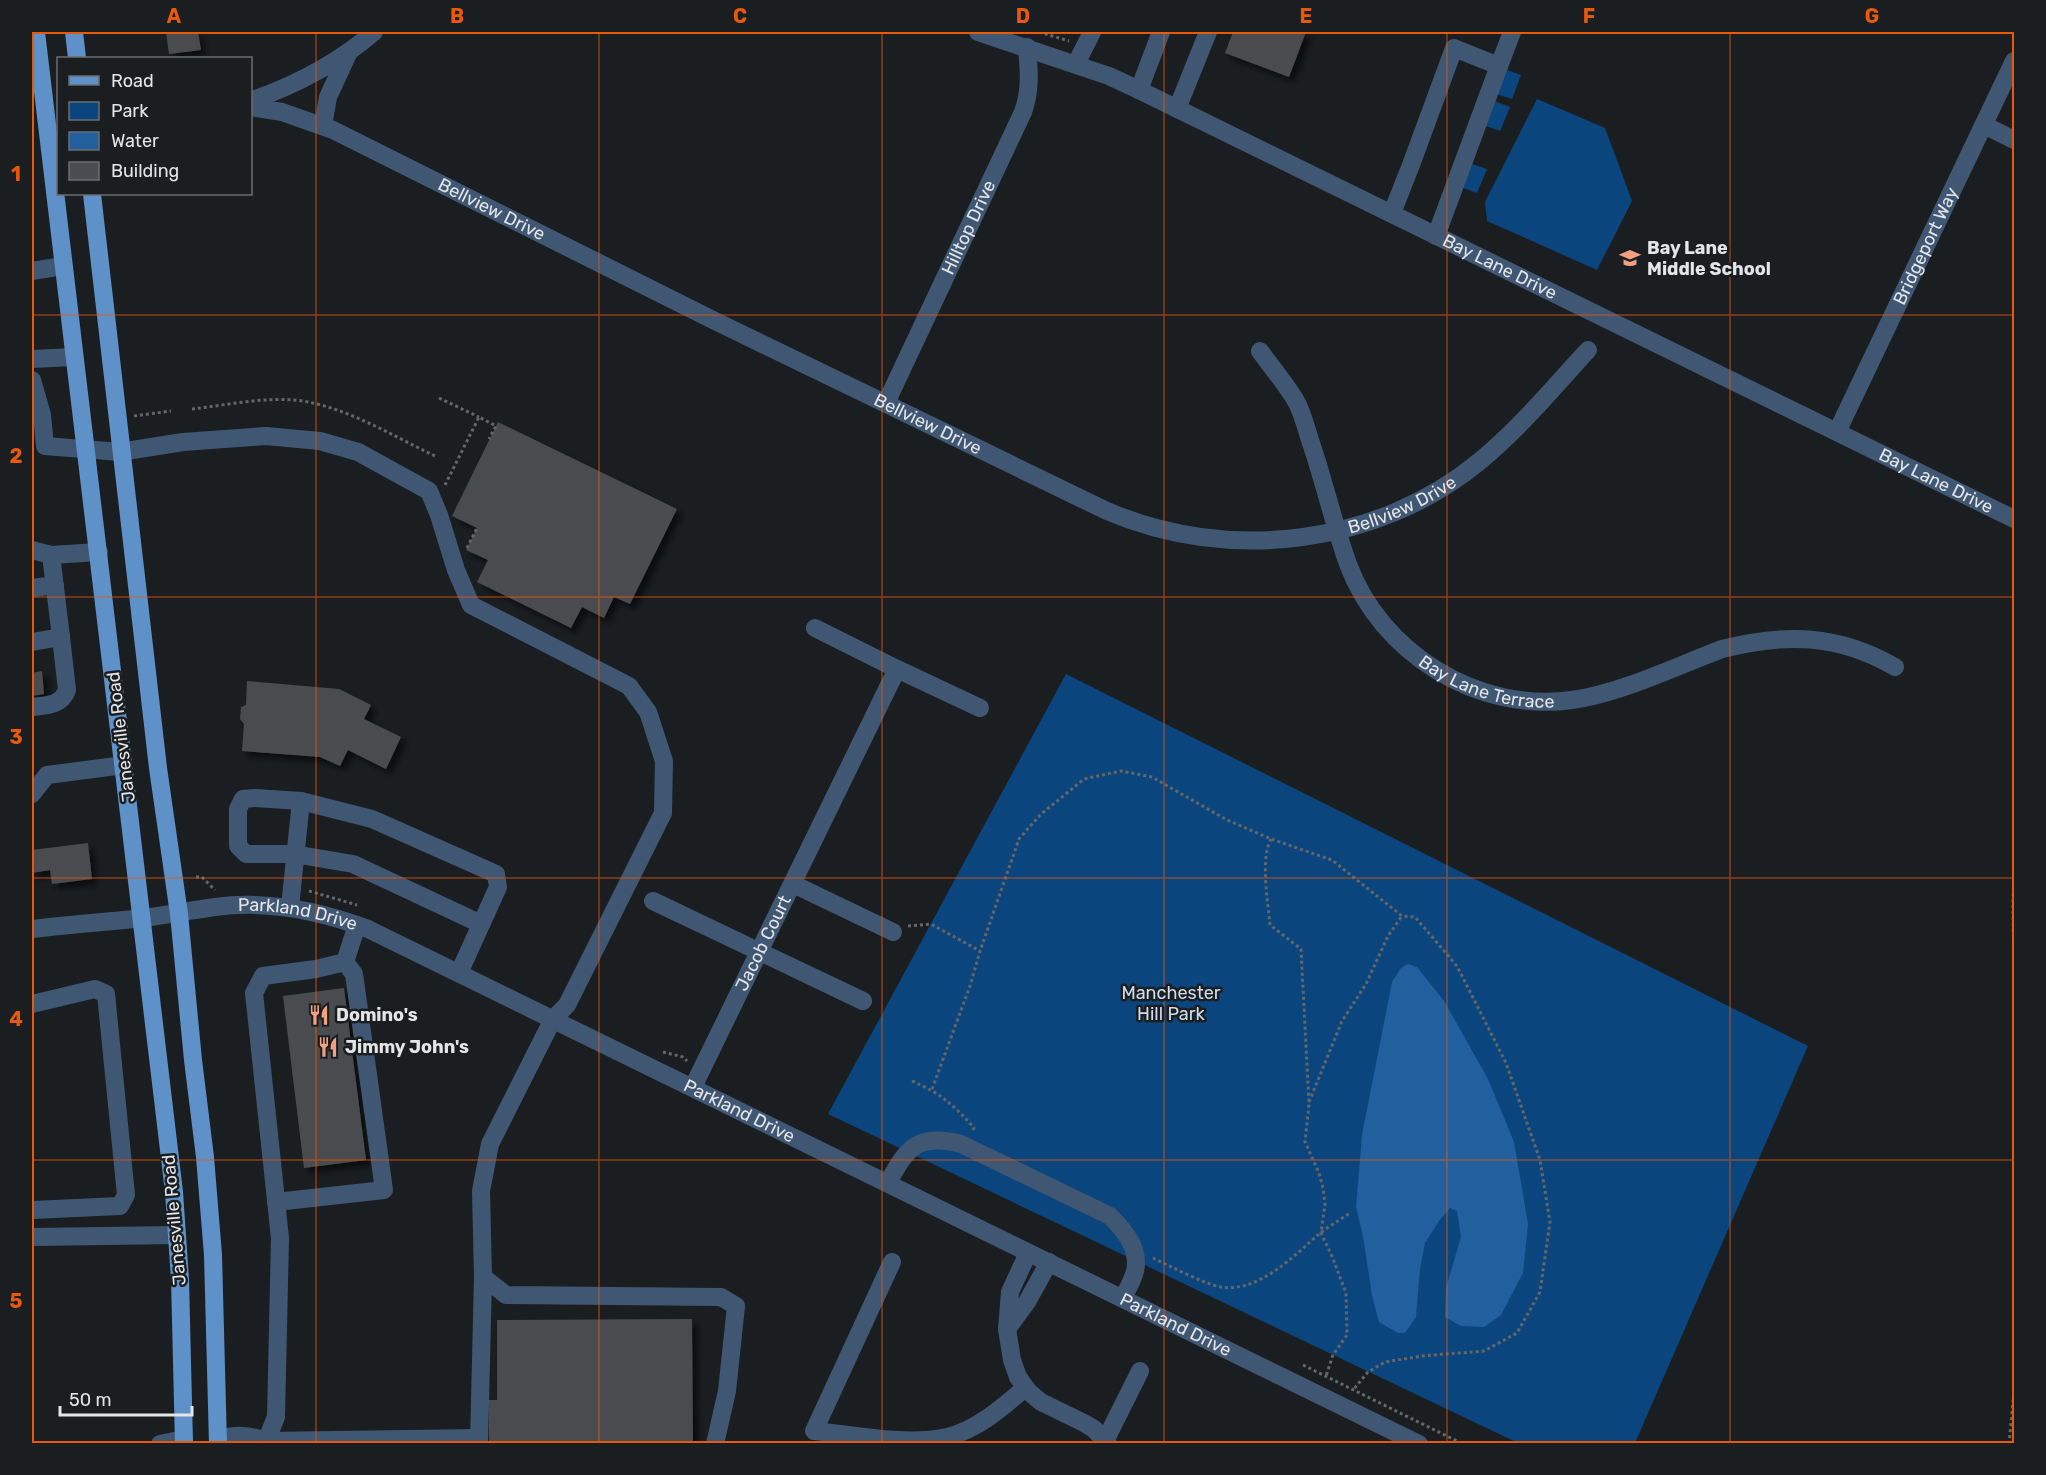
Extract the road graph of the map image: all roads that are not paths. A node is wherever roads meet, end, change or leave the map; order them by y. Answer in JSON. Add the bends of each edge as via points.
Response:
{"nodes":[{"id":1,"x":36,"y":32,"type":"edge"},
{"id":2,"x":74,"y":32,"type":"edge"},
{"id":3,"x":374,"y":32,"type":"edge"},
{"id":4,"x":978,"y":32,"type":"edge"},
{"id":5,"x":1092,"y":32,"type":"edge"},
{"id":6,"x":1161,"y":32,"type":"edge"},
{"id":7,"x":1208,"y":32,"type":"edge"},
{"id":8,"x":1512,"y":32,"type":"edge"},
{"id":9,"x":1027,"y":47,"type":"junction"},
{"id":10,"x":349,"y":52,"type":"junction"},
{"id":11,"x":77,"y":57,"type":"edge"},
{"id":12,"x":2014,"y":61,"type":"edge"},
{"id":13,"x":1076,"y":64,"type":"junction"},
{"id":14,"x":1499,"y":66,"type":"junction"},
{"id":15,"x":1138,"y":90,"type":"junction"},
{"id":16,"x":252,"y":100,"type":"edge"},
{"id":17,"x":252,"y":107,"type":"edge"},
{"id":18,"x":1177,"y":109,"type":"junction"},
{"id":19,"x":46,"y":119,"type":"edge"},
{"id":20,"x":1984,"y":125,"type":"junction"},
{"id":21,"x":323,"y":126,"type":"junction"},
{"id":22,"x":2014,"y":140,"type":"edge"},
{"id":23,"x":92,"y":195,"type":"edge"},
{"id":24,"x":1392,"y":213,"type":"junction"},
{"id":25,"x":1436,"y":236,"type":"junction"},
{"id":26,"x":63,"y":266,"type":"junction"},
{"id":27,"x":32,"y":271,"type":"edge"},
{"id":28,"x":1588,"y":350,"type":"dead end"},
{"id":29,"x":1260,"y":351,"type":"dead end"},
{"id":30,"x":74,"y":357,"type":"junction"},
{"id":31,"x":32,"y":359,"type":"edge"},
{"id":32,"x":32,"y":380,"type":"edge"},
{"id":33,"x":886,"y":403,"type":"junction"},
{"id":34,"x":1837,"y":432,"type":"junction"},
{"id":35,"x":38,"y":441,"type":"edge"},
{"id":36,"x":87,"y":448,"type":"junction"},
{"id":37,"x":120,"y":452,"type":"junction"},
{"id":38,"x":2014,"y":519,"type":"edge"},
{"id":39,"x":1338,"y":531,"type":"junction"},
{"id":40,"x":32,"y":550,"type":"edge"},
{"id":41,"x":99,"y":552,"type":"junction"},
{"id":42,"x":51,"y":555,"type":"junction"},
{"id":43,"x":54,"y":585,"type":"junction"},
{"id":44,"x":32,"y":588,"type":"edge"},
{"id":45,"x":815,"y":628,"type":"dead end"},
{"id":46,"x":61,"y":637,"type":"junction"},
{"id":47,"x":32,"y":642,"type":"edge"},
{"id":48,"x":1896,"y":668,"type":"dead end"},
{"id":49,"x":897,"y":669,"type":"junction"},
{"id":50,"x":32,"y":707,"type":"edge"},
{"id":51,"x":980,"y":708,"type":"dead end"},
{"id":52,"x":124,"y":765,"type":"junction"},
{"id":53,"x":32,"y":794,"type":"edge"},
{"id":54,"x":301,"y":801,"type":"junction"},
{"id":55,"x":294,"y":854,"type":"junction"},
{"id":56,"x":794,"y":884,"type":"junction"},
{"id":57,"x":653,"y":901,"type":"dead end"},
{"id":58,"x":290,"y":907,"type":"junction"},
{"id":59,"x":179,"y":914,"type":"junction"},
{"id":60,"x":143,"y":918,"type":"junction"},
{"id":61,"x":481,"y":924,"type":"junction"},
{"id":62,"x":357,"y":925,"type":"junction"},
{"id":63,"x":32,"y":929,"type":"edge"},
{"id":64,"x":893,"y":932,"type":"road end"},
{"id":65,"x":759,"y":953,"type":"junction"},
{"id":66,"x":345,"y":962,"type":"junction"},
{"id":67,"x":459,"y":973,"type":"junction"},
{"id":68,"x":863,"y":1001,"type":"dead end"},
{"id":69,"x":32,"y":1004,"type":"edge"},
{"id":70,"x":553,"y":1019,"type":"junction"},
{"id":71,"x":693,"y":1087,"type":"junction"},
{"id":72,"x":888,"y":1184,"type":"junction"},
{"id":73,"x":276,"y":1202,"type":"junction"},
{"id":74,"x":32,"y":1210,"type":"edge"},
{"id":75,"x":177,"y":1234,"type":"junction"},
{"id":76,"x":32,"y":1238,"type":"edge"},
{"id":77,"x":1028,"y":1252,"type":"junction"},
{"id":78,"x":1049,"y":1262,"type":"junction"},
{"id":79,"x":892,"y":1263,"type":"dead end"},
{"id":80,"x":483,"y":1277,"type":"junction"},
{"id":81,"x":1123,"y":1298,"type":"junction"},
{"id":82,"x":1007,"y":1329,"type":"junction"},
{"id":83,"x":1140,"y":1371,"type":"dead end"},
{"id":84,"x":1025,"y":1388,"type":"junction"},
{"id":85,"x":811,"y":1437,"type":"edge"},
{"id":86,"x":184,"y":1441,"type":"edge"},
{"id":87,"x":479,"y":1441,"type":"edge"},
{"id":88,"x":220,"y":1442,"type":"edge"},
{"id":89,"x":1107,"y":1442,"type":"edge"},
{"id":90,"x":160,"y":1443,"type":"edge"},
{"id":91,"x":263,"y":1443,"type":"edge"},
{"id":92,"x":715,"y":1443,"type":"edge"},
{"id":93,"x":1419,"y":1443,"type":"edge"}],
"edges":[{"from":1,"to":19,"type":"main road","name":"Janesville Road"},
{"from":2,"to":11,"type":"main road"},
{"from":3,"to":10,"type":"street"},
{"from":4,"to":9,"type":"street","name":"Bay Lane Drive"},
{"from":5,"to":13,"type":"street"},
{"from":6,"to":15,"type":"street"},
{"from":7,"to":18,"type":"street"},
{"from":8,"to":14,"type":"street"},
{"from":9,"to":13,"type":"street","name":"Bay Lane Drive"},
{"from":9,"to":33,"type":"street","name":"Hilltop Drive","via":[[1030,79],[1023,112]]},
{"from":10,"to":16,"type":"street","via":[[299,81]]},
{"from":10,"to":21,"type":"street","via":[[328,97]]},
{"from":12,"to":20,"type":"street","name":"Bridgeport Way"},
{"from":13,"to":15,"type":"street","name":"Bay Lane Drive"},
{"from":14,"to":24,"type":"street","via":[[1454,48]]},
{"from":14,"to":25,"type":"street"},
{"from":15,"to":18,"type":"street","name":"Bay Lane Drive"},
{"from":17,"to":21,"type":"street","name":"Bellview Drive","via":[[282,112]]},
{"from":18,"to":24,"type":"street","name":"Bay Lane Drive"},
{"from":19,"to":26,"type":"main road","name":"Janesville Road"},
{"from":20,"to":22,"type":"street"},
{"from":20,"to":34,"type":"street","name":"Bridgeport Way"},
{"from":21,"to":33,"type":"street","name":"Bellview Drive"},
{"from":23,"to":37,"type":"main road","name":"Janesville Road"},
{"from":24,"to":25,"type":"street","name":"Bay Lane Drive"},
{"from":25,"to":34,"type":"street","name":"Bay Lane Drive"},
{"from":26,"to":27,"type":"street"},
{"from":26,"to":30,"type":"main road","name":"Janesville Road"},
{"from":28,"to":39,"type":"street","name":"Bellview Drive","via":[[1507,437],[1478,462],[1414,502]]},
{"from":29,"to":39,"type":"street","name":"Bay Lane Terrace","via":[[1297,404]]},
{"from":30,"to":31,"type":"street"},
{"from":30,"to":36,"type":"main road","name":"Janesville Road"},
{"from":32,"to":35,"type":"street","via":[[42,415]]},
{"from":33,"to":39,"type":"street","name":"Bellview Drive","via":[[1143,525],[1204,538],[1244,541]]},
{"from":34,"to":38,"type":"street","name":"Bay Lane Drive"},
{"from":35,"to":36,"type":"street"},
{"from":36,"to":37,"type":"street"},
{"from":36,"to":41,"type":"main road","name":"Janesville Road"},
{"from":37,"to":59,"type":"main road","name":"Janesville Road"},
{"from":37,"to":70,"type":"street","via":[[183,442],[266,436],[320,441],[358,452],[429,491],[471,605],[629,686],[648,712],[664,761],[663,813],[567,1005]]},
{"from":39,"to":48,"type":"street","name":"Bay Lane Terrace","via":[[1366,601],[1407,650],[1442,674],[1497,696],[1553,701],[1593,696],[1722,649],[1781,639],[1838,643],[1869,653]]},
{"from":40,"to":42,"type":"street"},
{"from":41,"to":42,"type":"street"},
{"from":41,"to":52,"type":"main road","name":"Janesville Road"},
{"from":42,"to":43,"type":"street"},
{"from":43,"to":44,"type":"street"},
{"from":43,"to":46,"type":"street"},
{"from":45,"to":49,"type":"street"},
{"from":46,"to":47,"type":"street"},
{"from":46,"to":50,"type":"street","via":[[65,696],[59,702]]},
{"from":49,"to":51,"type":"street"},
{"from":49,"to":56,"type":"street","name":"Jacob Court"},
{"from":52,"to":53,"type":"street","via":[[47,775]]},
{"from":52,"to":60,"type":"main road","name":"Janesville Road"},
{"from":54,"to":55,"type":"street"},
{"from":54,"to":55,"type":"street","via":[[243,799],[238,808],[238,846],[246,854]]},
{"from":54,"to":61,"type":"street","via":[[372,819],[496,874],[498,887]]},
{"from":55,"to":58,"type":"street"},
{"from":55,"to":61,"type":"street","via":[[353,864]]},
{"from":56,"to":64,"type":"street"},
{"from":56,"to":65,"type":"street","name":"Jacob Court"},
{"from":57,"to":65,"type":"street"},
{"from":58,"to":59,"type":"street","name":"Parkland Drive","via":[[216,907]]},
{"from":58,"to":62,"type":"street","name":"Parkland Drive"},
{"from":59,"to":60,"type":"street","name":"Parkland Drive"},
{"from":59,"to":88,"type":"main road","name":"Janesville Road","via":[[213,1255]]},
{"from":60,"to":63,"type":"street","name":"Parkland Drive"},
{"from":60,"to":75,"type":"main road","name":"Janesville Road"},
{"from":61,"to":67,"type":"street"},
{"from":62,"to":66,"type":"street"},
{"from":62,"to":67,"type":"street","name":"Parkland Drive"},
{"from":65,"to":68,"type":"street"},
{"from":65,"to":71,"type":"street","name":"Jacob Court"},
{"from":66,"to":73,"type":"street","via":[[263,976],[254,993]]},
{"from":66,"to":73,"type":"street","via":[[354,975],[384,1190]]},
{"from":67,"to":70,"type":"street","name":"Parkland Drive"},
{"from":69,"to":74,"type":"street","via":[[95,989],[106,994],[126,1195],[120,1206]]},
{"from":70,"to":71,"type":"street","name":"Parkland Drive"},
{"from":70,"to":80,"type":"street","via":[[490,1144],[481,1191]]},
{"from":71,"to":72,"type":"street","name":"Parkland Drive"},
{"from":72,"to":77,"type":"street","name":"Parkland Drive"},
{"from":72,"to":81,"type":"street","via":[[908,1152],[921,1142],[940,1138],[966,1146],[1110,1216],[1126,1232],[1135,1251],[1135,1271]]},
{"from":73,"to":91,"type":"street","via":[[280,1238],[276,1417]]},
{"from":75,"to":76,"type":"street"},
{"from":75,"to":86,"type":"main road","name":"Janesville Road"},
{"from":77,"to":78,"type":"street","name":"Parkland Drive"},
{"from":77,"to":82,"type":"street","via":[[1010,1292]]},
{"from":78,"to":81,"type":"street","name":"Parkland Drive"},
{"from":78,"to":82,"type":"street"},
{"from":79,"to":85,"type":"street"},
{"from":80,"to":87,"type":"street"},
{"from":80,"to":92,"type":"street","via":[[506,1295],[721,1297],[736,1306],[727,1391]]},
{"from":81,"to":93,"type":"street","name":"Parkland Drive"},
{"from":82,"to":84,"type":"street","via":[[1012,1360]]},
{"from":83,"to":89,"type":"street"},
{"from":84,"to":85,"type":"street","via":[[1001,1409],[950,1436],[917,1441]]},
{"from":84,"to":89,"type":"street","via":[[1041,1402],[1094,1429]]},
{"from":86,"to":88,"type":"main road"},
{"from":86,"to":90,"type":"street"},
{"from":87,"to":91,"type":"street"},
{"from":88,"to":91,"type":"street","via":[[232,1435],[253,1436]]}]}
